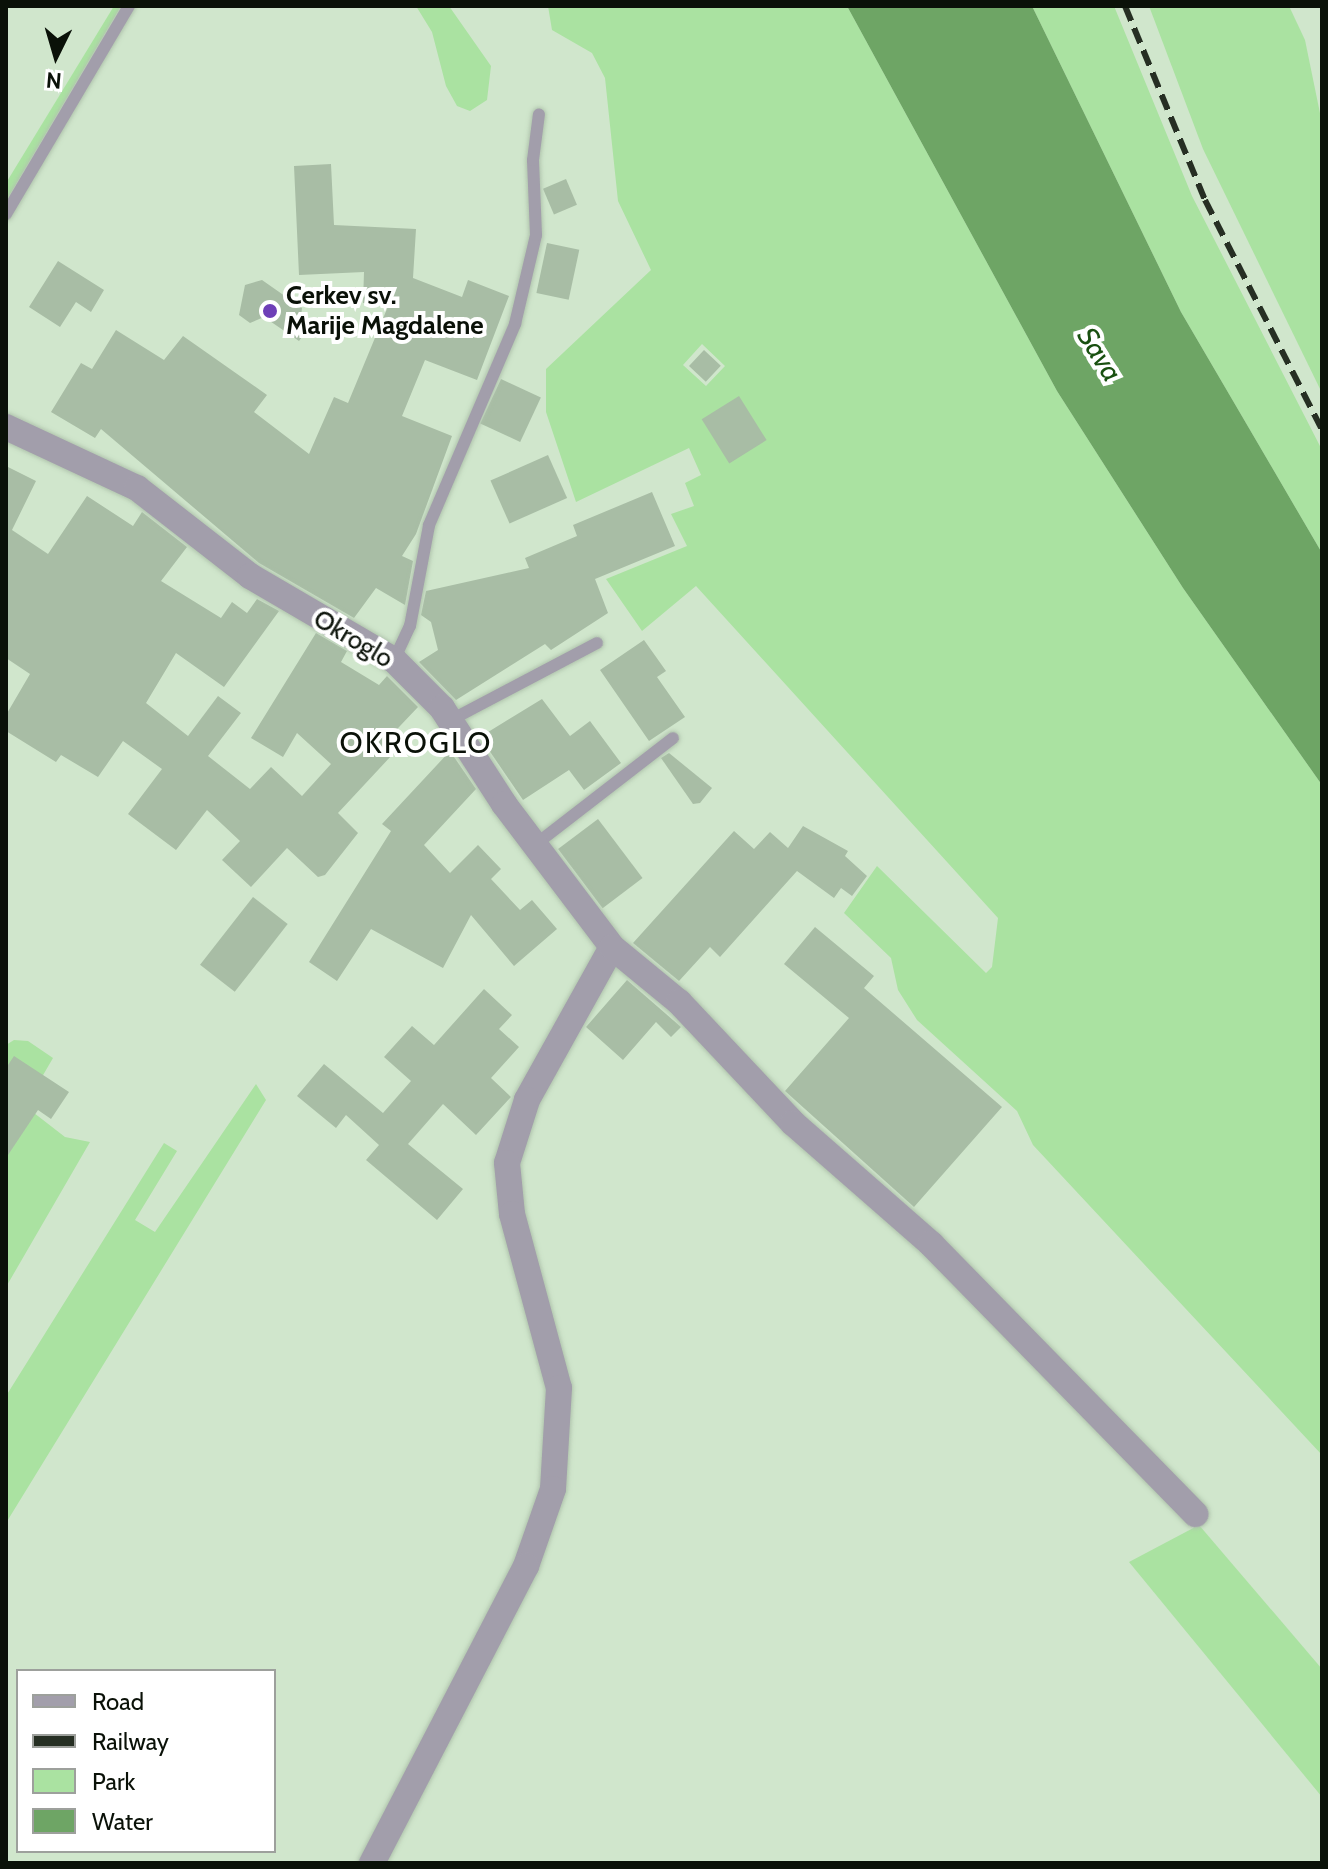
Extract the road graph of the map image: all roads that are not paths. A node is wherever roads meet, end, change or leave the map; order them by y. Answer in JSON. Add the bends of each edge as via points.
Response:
{"nodes":[{"id":1,"x":129,"y":6,"type":"edge"},
{"id":2,"x":539,"y":114,"type":"dead end"},
{"id":3,"x":6,"y":214,"type":"edge"},
{"id":4,"x":6,"y":427,"type":"edge"},
{"id":5,"x":597,"y":643,"type":"dead end"},
{"id":6,"x":394,"y":660,"type":"junction"},
{"id":7,"x":451,"y":720,"type":"junction"},
{"id":8,"x":673,"y":738,"type":"dead end"},
{"id":9,"x":536,"y":844,"type":"junction"},
{"id":10,"x":612,"y":947,"type":"junction"},
{"id":11,"x":1195,"y":1514,"type":"dead end"},
{"id":12,"x":372,"y":1863,"type":"edge"}],
"edges":[{"from":1,"to":3,"type":"lane"},
{"from":2,"to":6,"type":"lane","via":[[533,160],[536,235],[515,324],[429,525],[410,626]]},
{"from":4,"to":6,"type":"street","name":"Okroglo","via":[[137,488],[250,576]]},
{"from":5,"to":7,"type":"lane"},
{"from":6,"to":7,"type":"street","name":"Okroglo"},
{"from":7,"to":9,"type":"street","name":"Okroglo"},
{"from":8,"to":9,"type":"lane"},
{"from":9,"to":10,"type":"street","name":"Okroglo"},
{"from":10,"to":11,"type":"street","name":"Okroglo","via":[[679,1002],[793,1123],[942,1255]]},
{"from":10,"to":12,"type":"street","via":[[527,1100],[507,1163],[512,1214],[559,1388],[553,1489],[526,1566]]}]}
